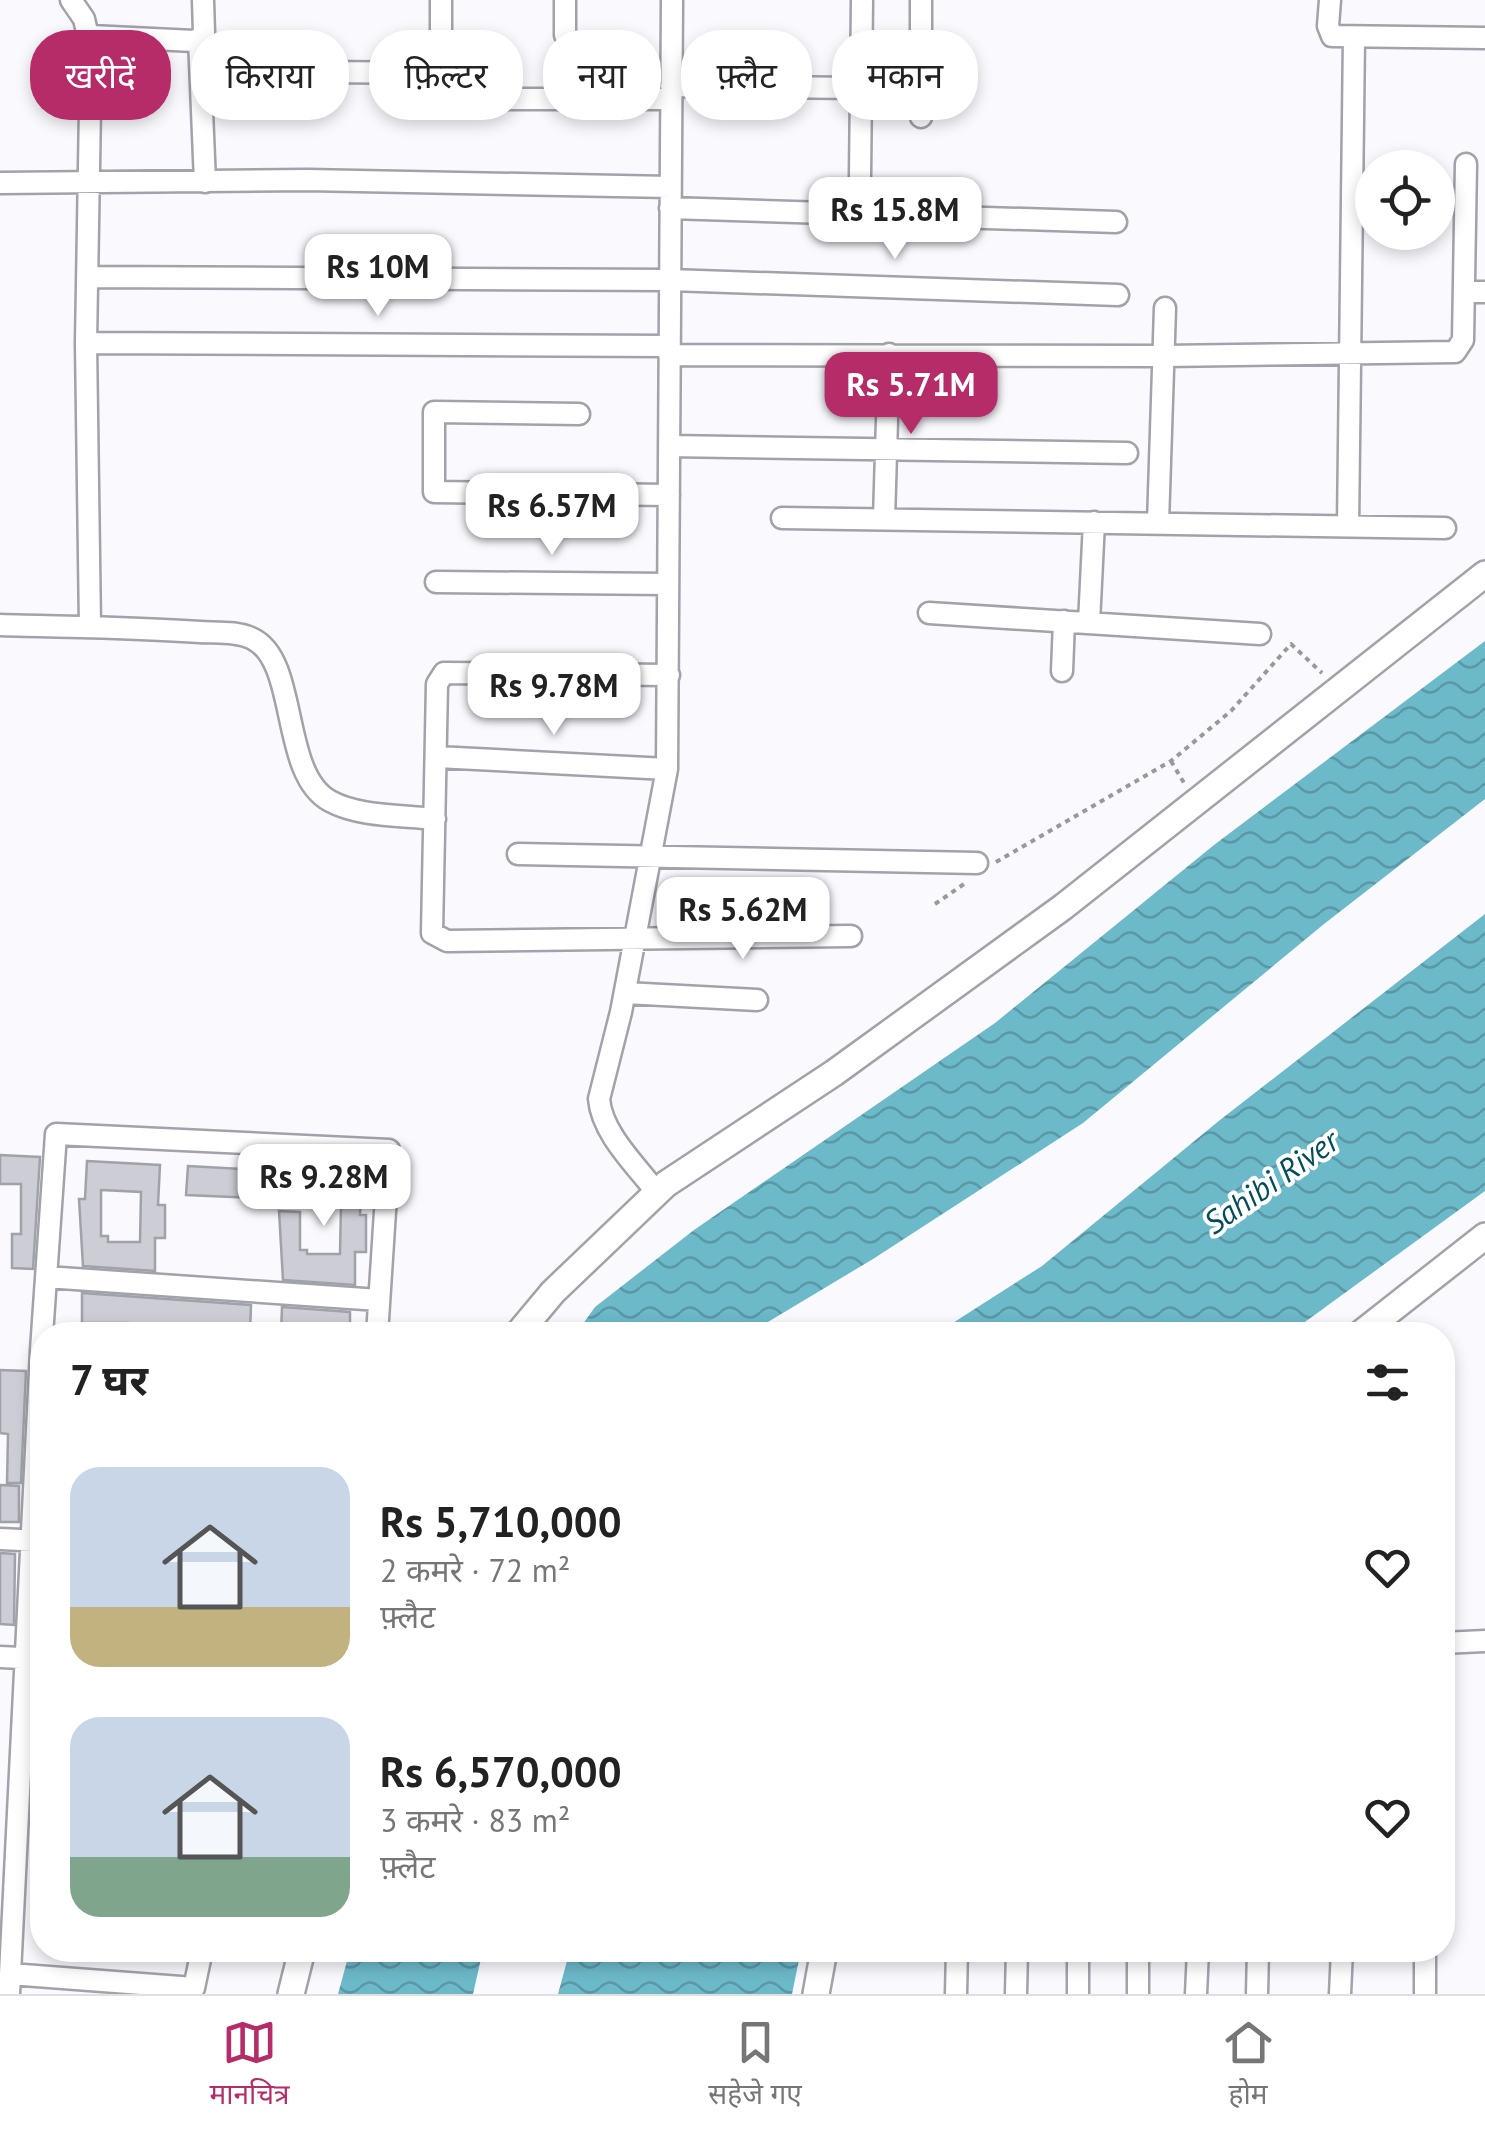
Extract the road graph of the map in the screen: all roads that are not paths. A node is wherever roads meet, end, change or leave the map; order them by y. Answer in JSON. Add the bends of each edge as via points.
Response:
{"nodes":[{"id":1,"x":71,"y":0,"type":"edge"},
{"id":2,"x":203,"y":0,"type":"edge"},
{"id":3,"x":441,"y":0,"type":"edge"},
{"id":4,"x":565,"y":0,"type":"edge"},
{"id":5,"x":672,"y":0,"type":"edge"},
{"id":6,"x":862,"y":0,"type":"edge"},
{"id":7,"x":921,"y":0,"type":"edge"},
{"id":8,"x":1331,"y":0,"type":"edge"},
{"id":9,"x":87,"y":30,"type":"edge"},
{"id":10,"x":204,"y":30,"type":"edge"},
{"id":11,"x":441,"y":30,"type":"edge"},
{"id":12,"x":565,"y":30,"type":"edge"},
{"id":13,"x":861,"y":30,"type":"edge"},
{"id":14,"x":921,"y":30,"type":"edge"},
{"id":15,"x":1354,"y":37,"type":"junction"},
{"id":16,"x":1485,"y":38,"type":"edge"},
{"id":17,"x":349,"y":72,"type":"edge"},
{"id":18,"x":832,"y":89,"type":"edge"},
{"id":19,"x":671,"y":93,"type":"junction"},
{"id":20,"x":91,"y":120,"type":"edge"},
{"id":21,"x":202,"y":120,"type":"edge"},
{"id":22,"x":859,"y":120,"type":"edge"},
{"id":23,"x":1466,"y":164,"type":"dead end"},
{"id":24,"x":860,"y":176,"type":"dead end"},
{"id":25,"x":205,"y":182,"type":"junction"},
{"id":26,"x":0,"y":183,"type":"edge"},
{"id":27,"x":91,"y":183,"type":"junction"},
{"id":28,"x":670,"y":198,"type":"junction"},
{"id":29,"x":1116,"y":222,"type":"dead end"},
{"id":30,"x":87,"y":276,"type":"junction"},
{"id":31,"x":670,"y":280,"type":"junction"},
{"id":32,"x":1474,"y":292,"type":"edge"},
{"id":33,"x":1118,"y":294,"type":"dead end"},
{"id":34,"x":1165,"y":308,"type":"dead end"},
{"id":35,"x":86,"y":343,"type":"junction"},
{"id":36,"x":669,"y":350,"type":"junction"},
{"id":37,"x":889,"y":354,"type":"junction"},
{"id":38,"x":1352,"y":354,"type":"junction"},
{"id":39,"x":1164,"y":356,"type":"junction"},
{"id":40,"x":580,"y":414,"type":"dead end"},
{"id":41,"x":669,"y":446,"type":"junction"},
{"id":42,"x":886,"y":449,"type":"junction"},
{"id":43,"x":1127,"y":452,"type":"dead end"},
{"id":44,"x":668,"y":494,"type":"junction"},
{"id":45,"x":782,"y":518,"type":"dead end"},
{"id":46,"x":884,"y":519,"type":"junction"},
{"id":47,"x":1094,"y":522,"type":"junction"},
{"id":48,"x":1158,"y":523,"type":"junction"},
{"id":49,"x":1348,"y":526,"type":"junction"},
{"id":50,"x":1445,"y":528,"type":"dead end"},
{"id":51,"x":1485,"y":574,"type":"edge"},
{"id":52,"x":436,"y":582,"type":"dead end"},
{"id":53,"x":668,"y":584,"type":"junction"},
{"id":54,"x":929,"y":613,"type":"dead end"},
{"id":55,"x":1064,"y":621,"type":"junction"},
{"id":56,"x":1089,"y":623,"type":"junction"},
{"id":57,"x":0,"y":625,"type":"edge"},
{"id":58,"x":90,"y":627,"type":"junction"},
{"id":59,"x":1260,"y":634,"type":"dead end"},
{"id":60,"x":1062,"y":672,"type":"dead end"},
{"id":61,"x":670,"y":675,"type":"junction"},
{"id":62,"x":438,"y":757,"type":"junction"},
{"id":63,"x":667,"y":770,"type":"junction"},
{"id":64,"x":435,"y":819,"type":"junction"},
{"id":65,"x":518,"y":854,"type":"dead end"},
{"id":66,"x":650,"y":859,"type":"junction"},
{"id":67,"x":983,"y":867,"type":"road end"},
{"id":68,"x":850,"y":936,"type":"dead end"},
{"id":69,"x":635,"y":940,"type":"junction"},
{"id":70,"x":625,"y":993,"type":"junction"},
{"id":71,"x":757,"y":1000,"type":"dead end"},
{"id":72,"x":657,"y":1193,"type":"junction"},
{"id":73,"x":1485,"y":1236,"type":"edge"},
{"id":74,"x":46,"y":1277,"type":"junction"},
{"id":75,"x":379,"y":1300,"type":"junction"},
{"id":76,"x":44,"y":1322,"type":"edge"},
{"id":77,"x":378,"y":1322,"type":"edge"},
{"id":78,"x":528,"y":1322,"type":"edge"},
{"id":79,"x":1376,"y":1322,"type":"edge"},
{"id":80,"x":0,"y":1539,"type":"edge"},
{"id":81,"x":30,"y":1540,"type":"edge"},
{"id":82,"x":1485,"y":1641,"type":"edge"},
{"id":83,"x":1455,"y":1642,"type":"edge"},
{"id":84,"x":0,"y":1657,"type":"edge"},
{"id":85,"x":30,"y":1659,"type":"edge"},
{"id":86,"x":30,"y":1724,"type":"edge"},
{"id":87,"x":199,"y":1962,"type":"edge"},
{"id":88,"x":299,"y":1962,"type":"edge"},
{"id":89,"x":822,"y":1962,"type":"edge"},
{"id":90,"x":956,"y":1962,"type":"edge"},
{"id":91,"x":1017,"y":1962,"type":"edge"},
{"id":92,"x":1078,"y":1962,"type":"edge"},
{"id":93,"x":1138,"y":1962,"type":"edge"},
{"id":94,"x":1197,"y":1962,"type":"edge"},
{"id":95,"x":1258,"y":1962,"type":"edge"},
{"id":96,"x":1341,"y":1962,"type":"edge"},
{"id":97,"x":1426,"y":1962,"type":"edge"},
{"id":98,"x":10,"y":1984,"type":"edge"},
{"id":99,"x":291,"y":1994,"type":"edge"},
{"id":100,"x":816,"y":1994,"type":"edge"},
{"id":101,"x":956,"y":1994,"type":"edge"},
{"id":102,"x":1016,"y":1994,"type":"edge"},
{"id":103,"x":1078,"y":1994,"type":"edge"},
{"id":104,"x":1138,"y":1994,"type":"edge"},
{"id":105,"x":1196,"y":1994,"type":"edge"},
{"id":106,"x":1257,"y":1994,"type":"edge"},
{"id":107,"x":1340,"y":1994,"type":"edge"},
{"id":108,"x":1425,"y":1994,"type":"edge"}],
"edges":[{"from":1,"to":9,"type":"street"},
{"from":2,"to":10,"type":"street"},
{"from":3,"to":11,"type":"street"},
{"from":4,"to":12,"type":"street"},
{"from":5,"to":19,"type":"street"},
{"from":6,"to":13,"type":"street"},
{"from":7,"to":14,"type":"street"},
{"from":8,"to":15,"type":"street","via":[[1329,32]]},
{"from":15,"to":16,"type":"street"},
{"from":15,"to":38,"type":"street"},
{"from":17,"to":19,"type":"street","via":[[446,73],[467,99]]},
{"from":18,"to":19,"type":"street"},
{"from":19,"to":28,"type":"street"},
{"from":20,"to":27,"type":"street"},
{"from":21,"to":25,"type":"street"},
{"from":22,"to":24,"type":"street"},
{"from":23,"to":32,"type":"street"},
{"from":25,"to":27,"type":"street"},
{"from":25,"to":28,"type":"street","via":[[307,180]]},
{"from":26,"to":27,"type":"street"},
{"from":27,"to":30,"type":"street"},
{"from":28,"to":29,"type":"street"},
{"from":28,"to":31,"type":"street"},
{"from":30,"to":31,"type":"street"},
{"from":30,"to":35,"type":"street"},
{"from":31,"to":33,"type":"street"},
{"from":31,"to":36,"type":"street"},
{"from":32,"to":38,"type":"street","via":[[1455,352]]},
{"from":34,"to":39,"type":"street"},
{"from":35,"to":36,"type":"street"},
{"from":35,"to":58,"type":"street"},
{"from":36,"to":37,"type":"street"},
{"from":36,"to":41,"type":"street"},
{"from":37,"to":39,"type":"street"},
{"from":37,"to":42,"type":"street"},
{"from":38,"to":39,"type":"street"},
{"from":38,"to":49,"type":"street"},
{"from":39,"to":48,"type":"street"},
{"from":40,"to":44,"type":"street","via":[[434,412],[434,492]]},
{"from":41,"to":42,"type":"street"},
{"from":41,"to":44,"type":"street"},
{"from":42,"to":43,"type":"street"},
{"from":42,"to":46,"type":"street"},
{"from":44,"to":53,"type":"street"},
{"from":45,"to":46,"type":"street"},
{"from":46,"to":47,"type":"street"},
{"from":47,"to":48,"type":"street"},
{"from":47,"to":56,"type":"street"},
{"from":48,"to":49,"type":"street"},
{"from":49,"to":50,"type":"street"},
{"from":51,"to":72,"type":"street","via":[[1063,907]]},
{"from":52,"to":53,"type":"street"},
{"from":53,"to":61,"type":"street"},
{"from":54,"to":55,"type":"street"},
{"from":55,"to":56,"type":"street"},
{"from":55,"to":60,"type":"street"},
{"from":56,"to":59,"type":"street"},
{"from":57,"to":58,"type":"street"},
{"from":58,"to":64,"type":"street","via":[[252,638],[274,660],[298,748],[319,794],[348,808]]},
{"from":61,"to":62,"type":"street","via":[[444,673],[438,684]]},
{"from":61,"to":63,"type":"street"},
{"from":62,"to":63,"type":"street"},
{"from":62,"to":64,"type":"street"},
{"from":63,"to":66,"type":"street"},
{"from":64,"to":69,"type":"street","via":[[430,924],[437,938]]},
{"from":65,"to":66,"type":"street"},
{"from":66,"to":67,"type":"street"},
{"from":66,"to":69,"type":"street"},
{"from":68,"to":69,"type":"street"},
{"from":69,"to":70,"type":"street"},
{"from":70,"to":71,"type":"street"},
{"from":70,"to":72,"type":"street","via":[[600,1112]]},
{"from":72,"to":78,"type":"street"},
{"from":73,"to":79,"type":"street"},
{"from":74,"to":75,"type":"street"},
{"from":74,"to":75,"type":"street","via":[[56,1134],[389,1150]]},
{"from":74,"to":76,"type":"street"},
{"from":75,"to":77,"type":"street"},
{"from":80,"to":81,"type":"street"},
{"from":82,"to":83,"type":"street"},
{"from":84,"to":85,"type":"street"},
{"from":86,"to":98,"type":"street"},
{"from":87,"to":98,"type":"street","via":[[194,1988]]},
{"from":88,"to":99,"type":"street"},
{"from":89,"to":100,"type":"street"},
{"from":90,"to":101,"type":"street"},
{"from":91,"to":102,"type":"street"},
{"from":92,"to":103,"type":"street"},
{"from":93,"to":104,"type":"street"},
{"from":94,"to":105,"type":"street"},
{"from":95,"to":106,"type":"street"},
{"from":96,"to":107,"type":"street"},
{"from":97,"to":108,"type":"street"}]}
